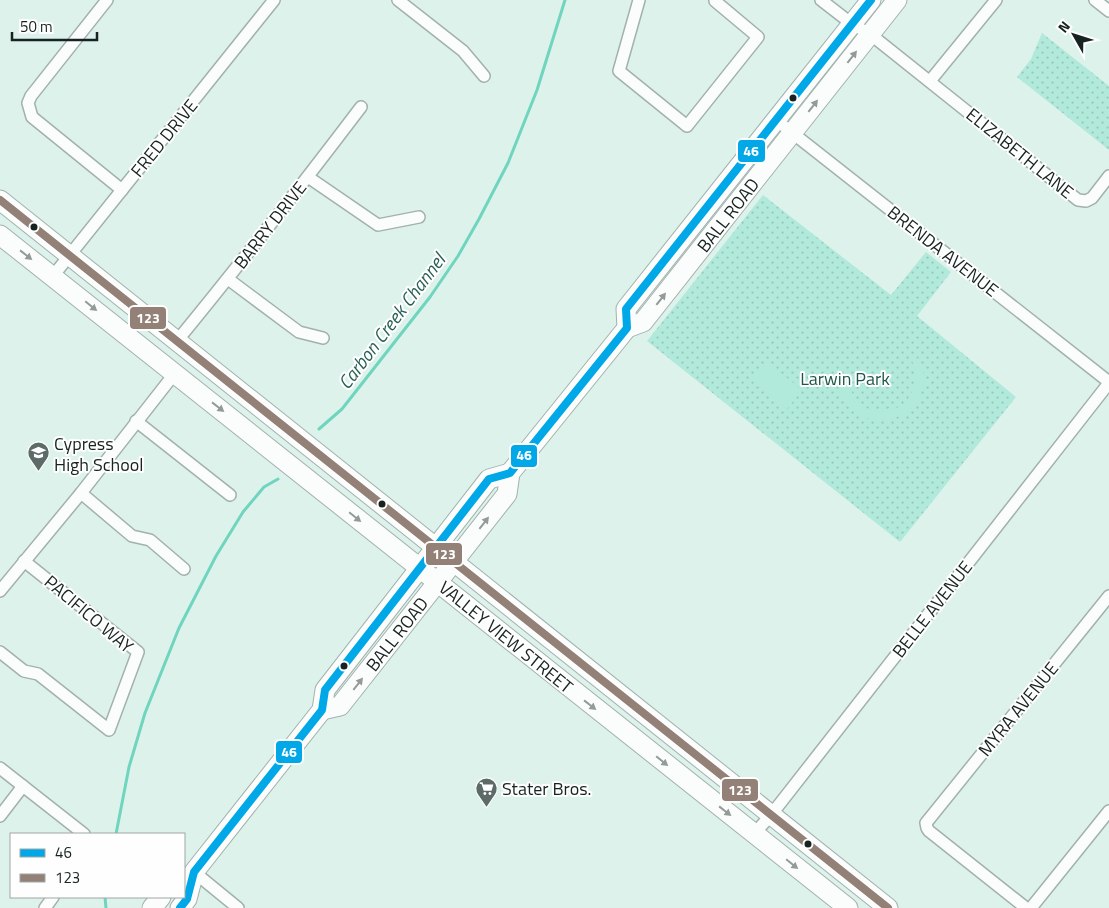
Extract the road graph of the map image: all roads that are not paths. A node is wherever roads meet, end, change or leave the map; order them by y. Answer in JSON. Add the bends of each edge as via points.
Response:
{"nodes":[{"id":1,"x":107,"y":0,"type":"edge"},
{"id":2,"x":274,"y":0,"type":"edge"},
{"id":3,"x":398,"y":0,"type":"edge"},
{"id":4,"x":639,"y":0,"type":"edge"},
{"id":5,"x":715,"y":0,"type":"edge"},
{"id":6,"x":821,"y":0,"type":"edge"},
{"id":7,"x":871,"y":0,"type":"edge"},
{"id":8,"x":897,"y":0,"type":"edge"},
{"id":9,"x":996,"y":0,"type":"edge"},
{"id":10,"x":1095,"y":0,"type":"edge"},
{"id":11,"x":1109,"y":11,"type":"edge"},
{"id":12,"x":852,"y":24,"type":"junction"},
{"id":13,"x":870,"y":34,"type":"junction"},
{"id":14,"x":484,"y":76,"type":"dead end"},
{"id":15,"x":930,"y":80,"type":"junction"},
{"id":16,"x":360,"y":107,"type":"dead end"},
{"id":17,"x":776,"y":120,"type":"junction"},
{"id":18,"x":793,"y":133,"type":"junction"},
{"id":19,"x":1109,"y":176,"type":"edge"},
{"id":20,"x":308,"y":177,"type":"junction"},
{"id":21,"x":122,"y":190,"type":"junction"},
{"id":22,"x":0,"y":200,"type":"edge"},
{"id":23,"x":419,"y":217,"type":"dead end"},
{"id":24,"x":0,"y":235,"type":"edge"},
{"id":25,"x":69,"y":255,"type":"junction"},
{"id":26,"x":53,"y":276,"type":"junction"},
{"id":27,"x":228,"y":279,"type":"junction"},
{"id":28,"x":627,"y":328,"type":"junction"},
{"id":29,"x":323,"y":338,"type":"dead end"},
{"id":30,"x":176,"y":341,"type":"junction"},
{"id":31,"x":175,"y":373,"type":"junction"},
{"id":32,"x":1109,"y":382,"type":"edge"},
{"id":33,"x":136,"y":421,"type":"junction"},
{"id":34,"x":510,"y":473,"type":"junction"},
{"id":35,"x":81,"y":493,"type":"junction"},
{"id":36,"x":230,"y":495,"type":"dead end"},
{"id":37,"x":436,"y":547,"type":"junction"},
{"id":38,"x":24,"y":561,"type":"junction"},
{"id":39,"x":454,"y":561,"type":"junction"},
{"id":40,"x":420,"y":568,"type":"junction"},
{"id":41,"x":184,"y":569,"type":"dead end"},
{"id":42,"x":437,"y":583,"type":"junction"},
{"id":43,"x":0,"y":591,"type":"edge"},
{"id":44,"x":1109,"y":596,"type":"edge"},
{"id":45,"x":0,"y":652,"type":"edge"},
{"id":46,"x":322,"y":710,"type":"junction"},
{"id":47,"x":0,"y":768,"type":"edge"},
{"id":48,"x":23,"y":786,"type":"junction"},
{"id":49,"x":1109,"y":811,"type":"edge"},
{"id":50,"x":771,"y":815,"type":"junction"},
{"id":51,"x":0,"y":816,"type":"edge"},
{"id":52,"x":83,"y":833,"type":"edge"},
{"id":53,"x":754,"y":834,"type":"junction"},
{"id":54,"x":189,"y":875,"type":"edge"},
{"id":55,"x":160,"y":898,"type":"edge"},
{"id":56,"x":152,"y":908,"type":"edge"},
{"id":57,"x":180,"y":908,"type":"edge"},
{"id":58,"x":238,"y":908,"type":"edge"},
{"id":59,"x":848,"y":908,"type":"edge"},
{"id":60,"x":888,"y":908,"type":"edge"},
{"id":61,"x":1026,"y":908,"type":"edge"},
{"id":62,"x":1031,"y":908,"type":"edge"}],
"edges":[{"from":1,"to":21,"type":"street","via":[[28,103],[32,117]]},
{"from":2,"to":21,"type":"street","name":"FRED DRIVE"},
{"from":3,"to":14,"type":"street","via":[[463,52]]},
{"from":4,"to":5,"type":"street","via":[[619,71],[687,126],[758,36]]},
{"from":6,"to":12,"type":"street","name":"ELIZABETH LANE"},
{"from":7,"to":12,"type":"main road","name":"BALL ROAD"},
{"from":8,"to":13,"type":"main road","name":"BALL ROAD"},
{"from":9,"to":15,"type":"street"},
{"from":10,"to":11,"type":"street"},
{"from":12,"to":13,"type":"street","name":"ELIZABETH LANE"},
{"from":12,"to":17,"type":"main road","name":"BALL ROAD"},
{"from":13,"to":15,"type":"street","name":"ELIZABETH LANE"},
{"from":18,"to":13,"type":"main road","name":"BALL ROAD","one_way":true},
{"from":15,"to":19,"type":"street","name":"ELIZABETH LANE","via":[[1078,200],[1092,198]]},
{"from":16,"to":20,"type":"street","name":"BARRY DRIVE"},
{"from":17,"to":18,"type":"street","name":"BRENDA AVENUE"},
{"from":17,"to":28,"type":"main road","name":"BALL ROAD","via":[[626,309]]},
{"from":28,"to":18,"type":"main road","name":"BALL ROAD","one_way":true,"via":[[643,322]]},
{"from":18,"to":32,"type":"street","name":"BRENDA AVENUE"},
{"from":20,"to":23,"type":"street","via":[[378,225]]},
{"from":20,"to":27,"type":"street","name":"BARRY DRIVE"},
{"from":21,"to":25,"type":"street","name":"FRED DRIVE"},
{"from":22,"to":25,"type":"main road","name":"VALLEY VIEW STREET"},
{"from":24,"to":26,"type":"main road","name":"VALLEY VIEW STREET","one_way":true},
{"from":25,"to":26,"type":"street","name":"FRED DRIVE"},
{"from":25,"to":30,"type":"main road","name":"VALLEY VIEW STREET"},
{"from":26,"to":31,"type":"main road","name":"VALLEY VIEW STREET","one_way":true},
{"from":27,"to":29,"type":"street","via":[[299,332]]},
{"from":27,"to":30,"type":"street","name":"BARRY DRIVE"},
{"from":28,"to":34,"type":"main road","name":"BALL ROAD"},
{"from":30,"to":37,"type":"main road","name":"VALLEY VIEW STREET"},
{"from":31,"to":33,"type":"street"},
{"from":31,"to":40,"type":"main road","name":"VALLEY VIEW STREET","one_way":true},
{"from":32,"to":50,"type":"street","name":"BELLE AVENUE"},
{"from":33,"to":35,"type":"street"},
{"from":33,"to":36,"type":"street"},
{"from":34,"to":37,"type":"main road","name":"BALL ROAD","via":[[489,479]]},
{"from":39,"to":34,"type":"main road","name":"BALL ROAD","one_way":true,"via":[[507,494]]},
{"from":35,"to":38,"type":"street"},
{"from":35,"to":41,"type":"street","via":[[132,536],[150,540]]},
{"from":37,"to":39,"type":"main road","name":"VALLEY VIEW STREET"},
{"from":37,"to":40,"type":"main road","name":"BALL ROAD"},
{"from":38,"to":43,"type":"street"},
{"from":38,"to":45,"type":"street","name":"PACIFICO WAY","via":[[138,652],[109,730],[38,674],[24,671]]},
{"from":39,"to":42,"type":"main road","name":"BALL ROAD"},
{"from":39,"to":50,"type":"main road","name":"VALLEY VIEW STREET"},
{"from":40,"to":42,"type":"main road","name":"VALLEY VIEW STREET"},
{"from":40,"to":46,"type":"main road","name":"BALL ROAD","via":[[325,690]]},
{"from":46,"to":42,"type":"main road","name":"BALL ROAD","one_way":true,"via":[[340,706]]},
{"from":42,"to":53,"type":"main road","name":"VALLEY VIEW STREET","one_way":true},
{"from":44,"to":61,"type":"street","name":"MYRA AVENUE","via":[[926,823],[929,831]]},
{"from":46,"to":54,"type":"main road","name":"BALL ROAD"},
{"from":47,"to":48,"type":"street"},
{"from":48,"to":51,"type":"street"},
{"from":48,"to":52,"type":"street"},
{"from":49,"to":62,"type":"street"},
{"from":50,"to":53,"type":"street","name":"BELLE AVENUE"},
{"from":50,"to":60,"type":"main road","name":"VALLEY VIEW STREET"},
{"from":53,"to":59,"type":"main road","name":"VALLEY VIEW STREET","one_way":true},
{"from":54,"to":57,"type":"main road","name":"BALL ROAD","via":[[187,899]]},
{"from":54,"to":58,"type":"street"},
{"from":55,"to":56,"type":"main road"}]}
